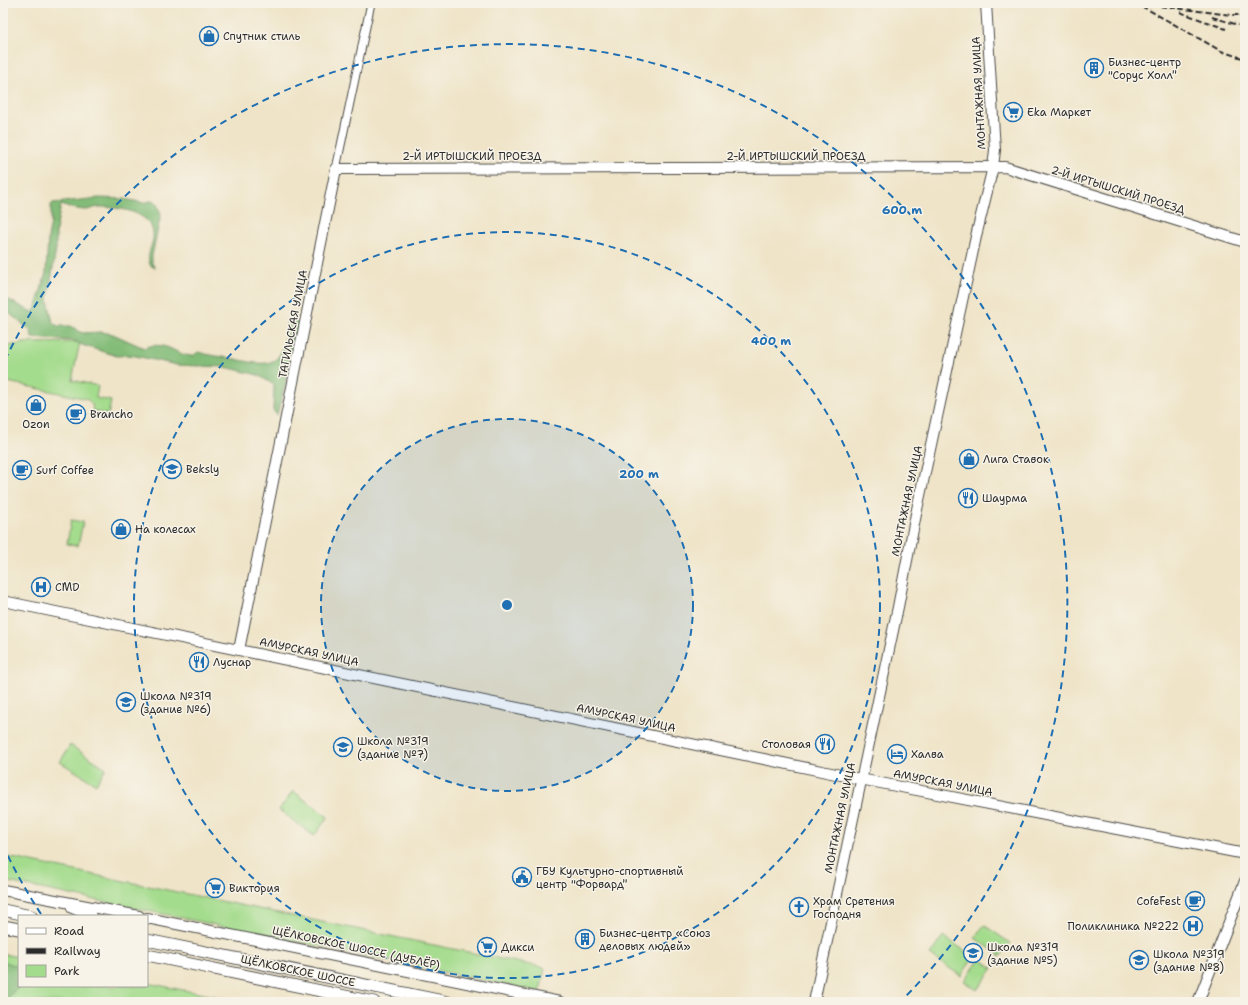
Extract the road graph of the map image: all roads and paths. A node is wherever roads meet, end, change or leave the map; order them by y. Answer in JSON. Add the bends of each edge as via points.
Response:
{"nodes":[{"id":1,"x":371,"y":3,"type":"edge"},
{"id":2,"x":986,"y":3,"type":"edge"},
{"id":3,"x":993,"y":167,"type":"junction"},
{"id":4,"x":336,"y":168,"type":"junction"},
{"id":5,"x":1245,"y":242,"type":"edge"},
{"id":6,"x":3,"y":602,"type":"edge"},
{"id":7,"x":239,"y":650,"type":"junction"},
{"id":8,"x":860,"y":779,"type":"junction"},
{"id":9,"x":1245,"y":854,"type":"edge"},
{"id":10,"x":1245,"y":881,"type":"edge"},
{"id":11,"x":3,"y":890,"type":"edge"},
{"id":12,"x":54,"y":900,"type":"junction"},
{"id":13,"x":3,"y":910,"type":"edge"},
{"id":14,"x":26,"y":915,"type":"edge"},
{"id":15,"x":89,"y":915,"type":"edge"},
{"id":16,"x":134,"y":915,"type":"edge"},
{"id":17,"x":148,"y":918,"type":"edge"},
{"id":18,"x":3,"y":926,"type":"edge"},
{"id":19,"x":18,"y":929,"type":"edge"},
{"id":20,"x":148,"y":940,"type":"edge"},
{"id":21,"x":148,"y":956,"type":"edge"},
{"id":22,"x":374,"y":1002,"type":"edge"},
{"id":23,"x":448,"y":1002,"type":"edge"},
{"id":24,"x":560,"y":1002,"type":"edge"},
{"id":25,"x":814,"y":1002,"type":"edge"},
{"id":26,"x":1198,"y":1002,"type":"edge"}],
"edges":[{"from":1,"to":4,"type":"street","name":"ТАГИЛЬСКАЯ УЛИЦА"},
{"from":2,"to":3,"type":"street","name":"МОНТАЖНАЯ УЛИЦА","via":[[995,150]]},
{"from":3,"to":4,"type":"street","name":"2-Й ИРТЫШСКИЙ ПРОЕЗД"},
{"from":3,"to":5,"type":"street","name":"2-Й ИРТЫШСКИЙ ПРОЕЗД","via":[[1005,167]]},
{"from":3,"to":8,"type":"street","name":"МОНТАЖНАЯ УЛИЦА"},
{"from":4,"to":7,"type":"street","name":"ТАГИЛЬСКАЯ УЛИЦА"},
{"from":6,"to":7,"type":"street","name":"АМУРСКАЯ УЛИЦА"},
{"from":7,"to":8,"type":"street","name":"АМУРСКАЯ УЛИЦА"},
{"from":8,"to":9,"type":"street","name":"АМУРСКАЯ УЛИЦА"},
{"from":8,"to":25,"type":"street","name":"МОНТАЖНАЯ УЛИЦА"},
{"from":10,"to":26,"type":"street"},
{"from":11,"to":12,"type":"street"},
{"from":12,"to":15,"type":"street"},
{"from":12,"to":16,"type":"street"},
{"from":13,"to":14,"type":"main road"},
{"from":17,"to":24,"type":"street","name":"ЩЁЛКОВСКОЕ ШОССЕ (ДУБЛЁР)"},
{"from":18,"to":19,"type":"main road"},
{"from":20,"to":23,"type":"main road","name":"ЩЁЛКОВСКОЕ ШОССЕ"},
{"from":21,"to":22,"type":"main road","name":"ЩЁЛКОВСКОЕ ШОССЕ"}]}
